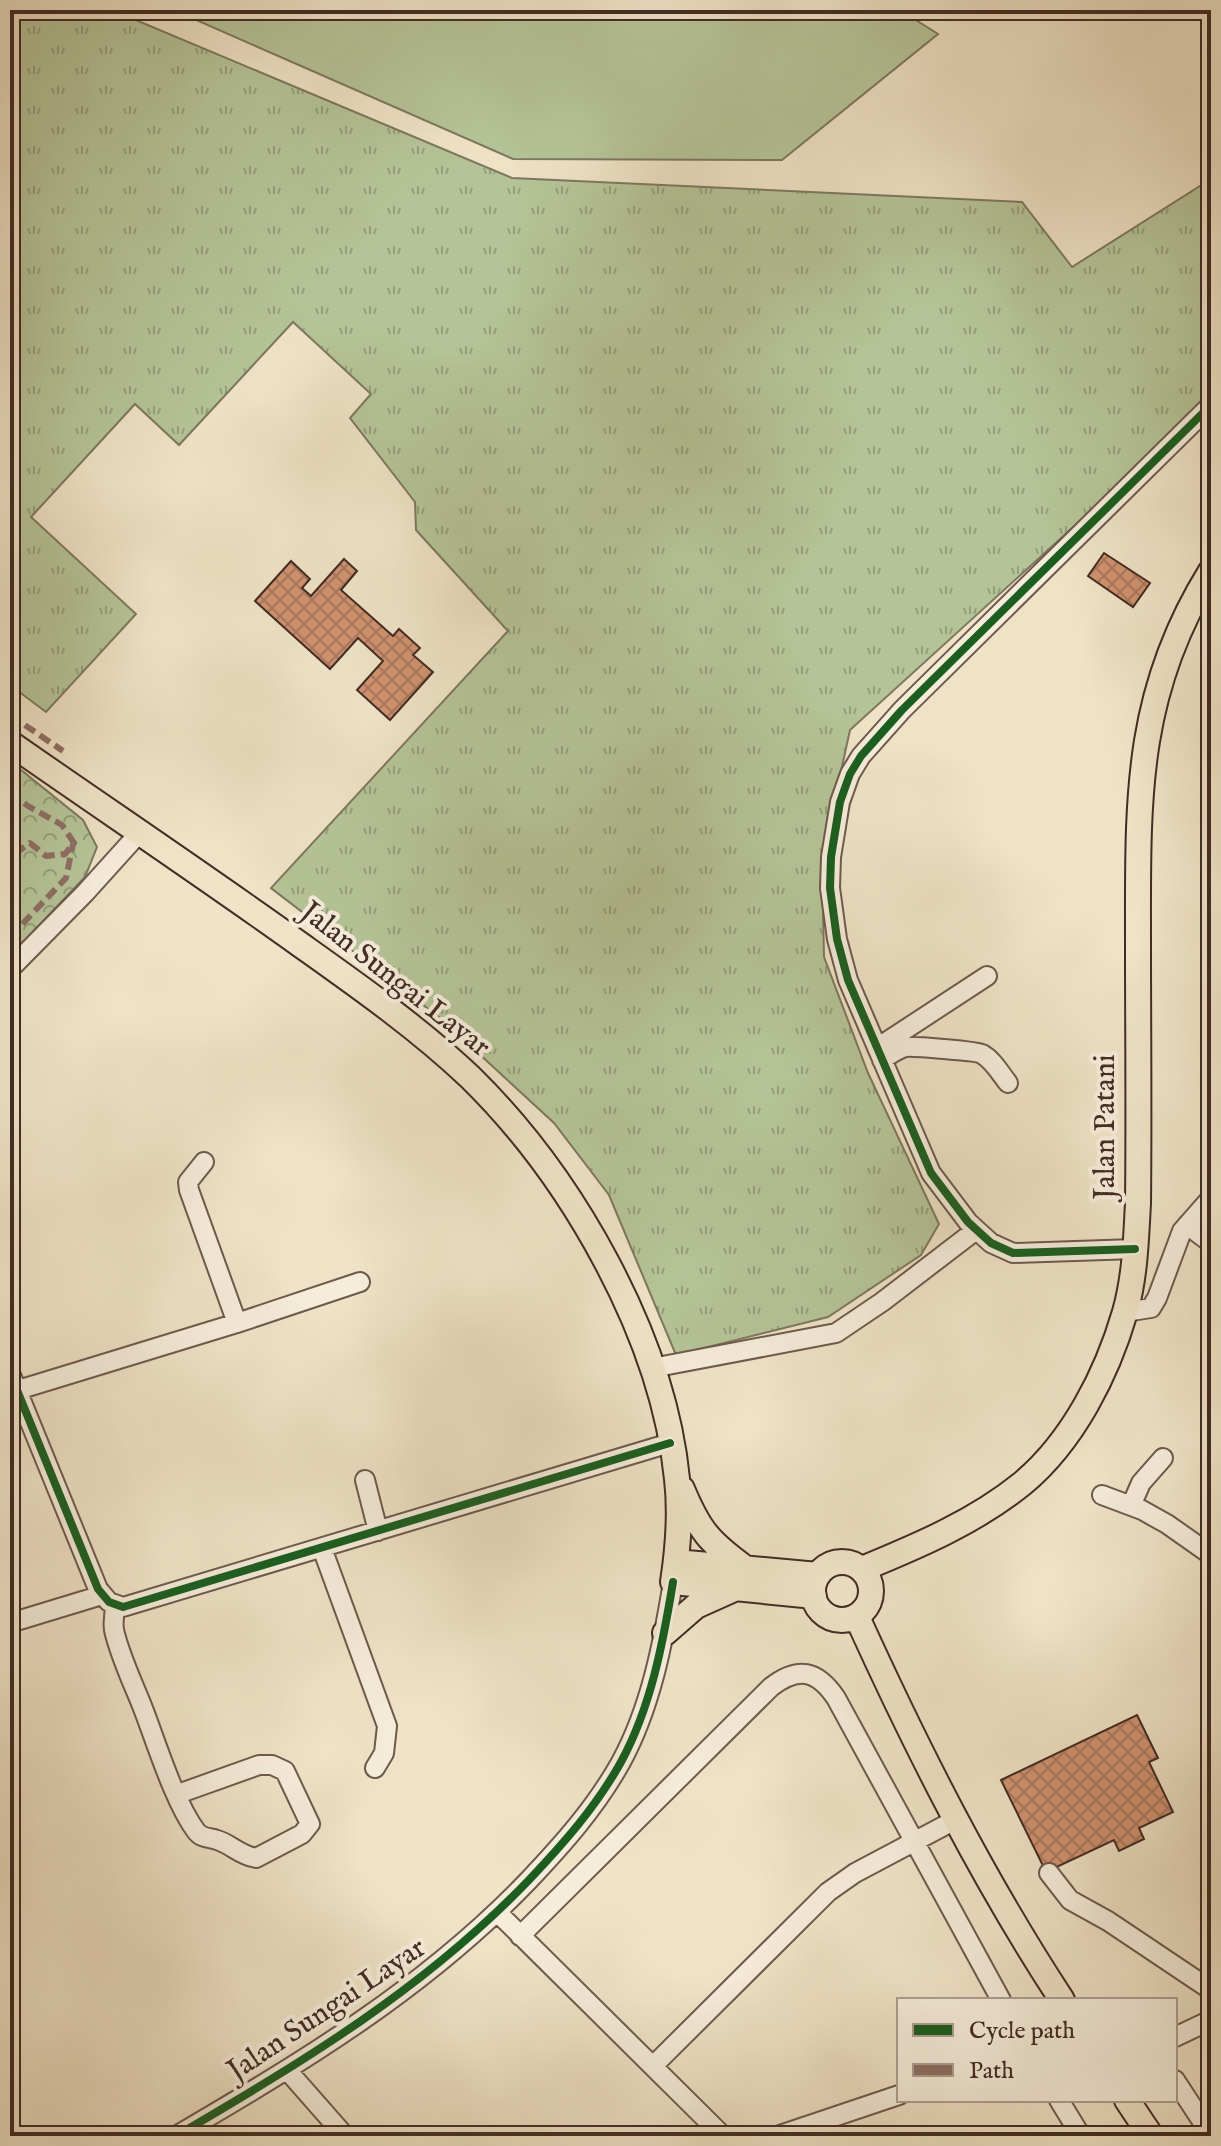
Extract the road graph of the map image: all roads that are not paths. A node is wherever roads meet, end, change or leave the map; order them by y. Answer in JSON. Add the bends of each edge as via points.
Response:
{"nodes":[{"id":1,"x":1211,"y":405,"type":"edge"},
{"id":2,"x":1211,"y":571,"type":"edge"},
{"id":3,"x":10,"y":743,"type":"edge"},
{"id":4,"x":141,"y":831,"type":"junction"},
{"id":5,"x":10,"y":969,"type":"edge"},
{"id":6,"x":987,"y":976,"type":"dead end"},
{"id":7,"x":879,"y":1054,"type":"junction"},
{"id":8,"x":1008,"y":1083,"type":"dead end"},
{"id":9,"x":204,"y":1162,"type":"dead end"},
{"id":10,"x":1211,"y":1198,"type":"edge"},
{"id":11,"x":1187,"y":1225,"type":"junction"},
{"id":12,"x":976,"y":1230,"type":"junction"},
{"id":13,"x":1211,"y":1243,"type":"edge"},
{"id":14,"x":1135,"y":1249,"type":"junction"},
{"id":15,"x":360,"y":1282,"type":"dead end"},
{"id":16,"x":1125,"y":1312,"type":"junction"},
{"id":17,"x":237,"y":1323,"type":"junction"},
{"id":18,"x":652,"y":1368,"type":"junction"},
{"id":19,"x":14,"y":1382,"type":"edge"},
{"id":20,"x":670,"y":1443,"type":"junction"},
{"id":21,"x":1163,"y":1458,"type":"dead end"},
{"id":22,"x":365,"y":1480,"type":"dead end"},
{"id":23,"x":677,"y":1480,"type":"junction"},
{"id":24,"x":1102,"y":1495,"type":"dead end"},
{"id":25,"x":1131,"y":1506,"type":"junction"},
{"id":26,"x":378,"y":1531,"type":"junction"},
{"id":27,"x":322,"y":1548,"type":"junction"},
{"id":28,"x":1211,"y":1555,"type":"edge"},
{"id":29,"x":862,"y":1569,"type":"junction"},
{"id":30,"x":674,"y":1572,"type":"junction"},
{"id":31,"x":741,"y":1578,"type":"junction"},
{"id":32,"x":816,"y":1586,"type":"junction"},
{"id":33,"x":109,"y":1600,"type":"junction"},
{"id":34,"x":857,"y":1617,"type":"junction"},
{"id":35,"x":10,"y":1623,"type":"edge"},
{"id":36,"x":665,"y":1633,"type":"junction"},
{"id":37,"x":375,"y":1768,"type":"dead end"},
{"id":38,"x":178,"y":1794,"type":"junction"},
{"id":39,"x":955,"y":1820,"type":"junction"},
{"id":40,"x":915,"y":1842,"type":"junction"},
{"id":41,"x":1049,"y":1873,"type":"dead end"},
{"id":42,"x":497,"y":1912,"type":"junction"},
{"id":43,"x":520,"y":1936,"type":"junction"},
{"id":44,"x":1211,"y":1951,"type":"edge"},
{"id":45,"x":1211,"y":1974,"type":"edge"},
{"id":46,"x":1211,"y":1990,"type":"edge"},
{"id":47,"x":1000,"y":1998,"type":"edge"},
{"id":48,"x":1061,"y":1998,"type":"edge"},
{"id":49,"x":1211,"y":2020,"type":"edge"},
{"id":50,"x":1177,"y":2036,"type":"edge"},
{"id":51,"x":653,"y":2066,"type":"junction"},
{"id":52,"x":287,"y":2070,"type":"junction"},
{"id":53,"x":1177,"y":2083,"type":"edge"},
{"id":54,"x":897,"y":2096,"type":"edge"},
{"id":55,"x":1060,"y":2102,"type":"edge"},
{"id":56,"x":1128,"y":2102,"type":"edge"},
{"id":57,"x":1211,"y":2135,"type":"edge"},
{"id":58,"x":176,"y":2136,"type":"edge"},
{"id":59,"x":345,"y":2136,"type":"edge"},
{"id":60,"x":723,"y":2136,"type":"edge"},
{"id":61,"x":777,"y":2136,"type":"edge"},
{"id":62,"x":1081,"y":2136,"type":"edge"},
{"id":63,"x":1151,"y":2136,"type":"edge"}],
"edges":[{"from":1,"to":7,"type":"street","via":[[918,693],[850,774],[831,857],[832,912],[848,980]]},
{"from":2,"to":14,"type":"main road","name":"Jalan Patani","via":[[1194,598],[1158,685],[1142,765]]},
{"from":3,"to":4,"type":"main road","name":"Jalan Sungai Layar"},
{"from":4,"to":5,"type":"street"},
{"from":4,"to":18,"type":"main road","name":"Jalan Sungai Layar","via":[[392,1012],[471,1079],[519,1132],[574,1208],[624,1297]]},
{"from":6,"to":7,"type":"street"},
{"from":7,"to":8,"type":"street","via":[[913,1046],[977,1052]]},
{"from":7,"to":12,"type":"street","via":[[931,1173]]},
{"from":9,"to":17,"type":"street","via":[[188,1182],[189,1190]]},
{"from":10,"to":11,"type":"street"},
{"from":11,"to":13,"type":"street"},
{"from":11,"to":16,"type":"street","via":[[1151,1308]]},
{"from":12,"to":14,"type":"street","via":[[1013,1253]]},
{"from":12,"to":18,"type":"street","via":[[836,1333]]},
{"from":14,"to":16,"type":"main road","name":"Jalan Patani"},
{"from":15,"to":17,"type":"street"},
{"from":16,"to":29,"type":"main road","name":"Jalan Patani","via":[[1094,1389],[1057,1448],[1023,1483],[962,1524]]},
{"from":17,"to":19,"type":"street"},
{"from":18,"to":20,"type":"main road","name":"Jalan Sungai Layar"},
{"from":19,"to":33,"type":"street","via":[[90,1572]]},
{"from":20,"to":23,"type":"main road","name":"Jalan Sungai Layar"},
{"from":20,"to":26,"type":"street"},
{"from":21,"to":25,"type":"street","via":[[1141,1483]]},
{"from":22,"to":26,"type":"street"},
{"from":23,"to":30,"type":"main road","name":"Jalan Sungai Layar"},
{"from":23,"to":31,"type":"main road","via":[[694,1519]]},
{"from":24,"to":25,"type":"street"},
{"from":25,"to":28,"type":"street"},
{"from":26,"to":27,"type":"street"},
{"from":27,"to":33,"type":"street","via":[[131,1607]]},
{"from":27,"to":37,"type":"street","via":[[387,1726],[384,1753]]},
{"from":29,"to":32,"type":"main road","via":[[842,1562],[828,1565]]},
{"from":29,"to":34,"type":"main road","via":[[871,1598]]},
{"from":30,"to":31,"type":"main road"},
{"from":30,"to":36,"type":"street","name":"Jalan Sungai Layar"},
{"from":31,"to":32,"type":"main road"},
{"from":31,"to":36,"type":"main road"},
{"from":32,"to":34,"type":"main road","via":[[821,1611],[830,1618]]},
{"from":33,"to":35,"type":"street"},
{"from":33,"to":38,"type":"street","via":[[114,1629]]},
{"from":34,"to":39,"type":"main road"},
{"from":36,"to":42,"type":"street","name":"Jalan Sungai Layar","via":[[639,1721],[596,1805]]},
{"from":38,"to":38,"type":"street","via":[[272,1765],[285,1771],[310,1824],[302,1834],[256,1858],[248,1857],[196,1831]]},
{"from":39,"to":40,"type":"street"},
{"from":39,"to":48,"type":"main road"},
{"from":40,"to":43,"type":"street","via":[[825,1683],[812,1675],[790,1676],[771,1687]]},
{"from":40,"to":47,"type":"street"},
{"from":40,"to":51,"type":"street","via":[[828,1892]]},
{"from":41,"to":46,"type":"street","via":[[1070,1900]]},
{"from":42,"to":43,"type":"street"},
{"from":42,"to":52,"type":"street","name":"Jalan Sungai Layar","via":[[410,1987]]},
{"from":43,"to":51,"type":"street"},
{"from":44,"to":45,"type":"street"},
{"from":49,"to":50,"type":"street"},
{"from":51,"to":60,"type":"street"},
{"from":52,"to":58,"type":"street","name":"Jalan Sungai Layar"},
{"from":52,"to":59,"type":"street"},
{"from":53,"to":57,"type":"street"},
{"from":54,"to":61,"type":"street"},
{"from":55,"to":62,"type":"street"},
{"from":56,"to":63,"type":"main road"}]}
